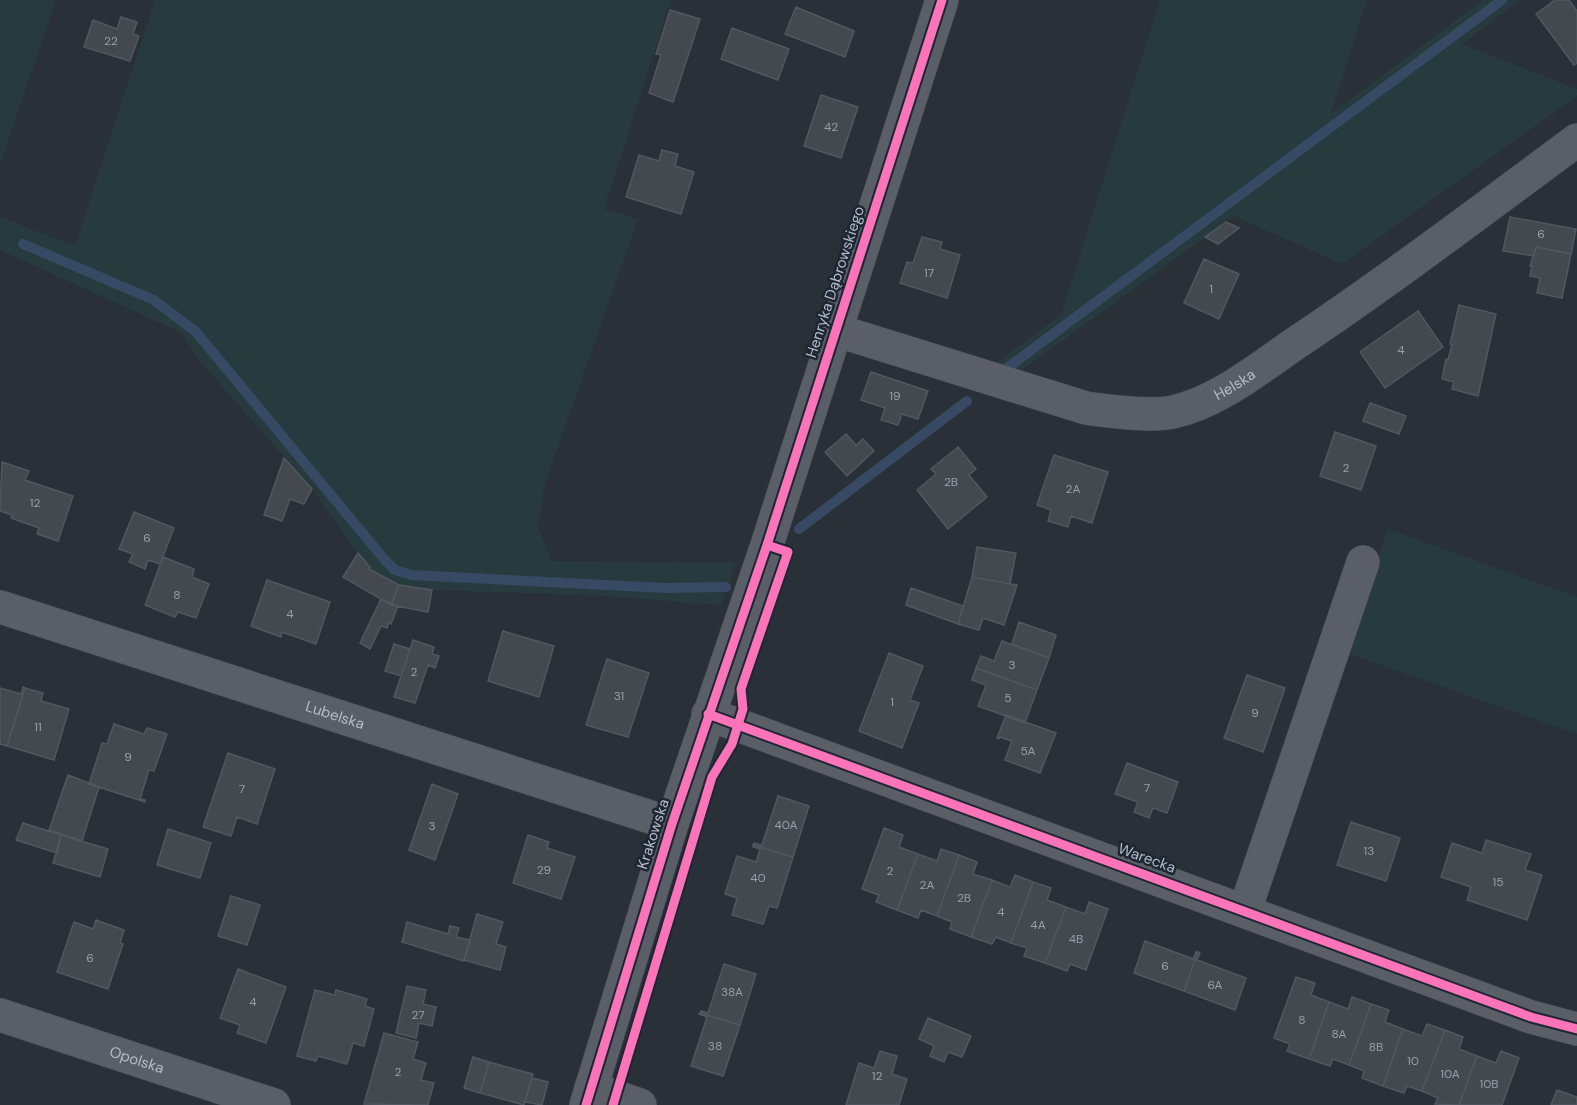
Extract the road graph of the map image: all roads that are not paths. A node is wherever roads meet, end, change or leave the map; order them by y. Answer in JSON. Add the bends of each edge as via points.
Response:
{"nodes":[{"id":1,"x":942,"y":0,"type":"edge"},
{"id":2,"x":1577,"y":140,"type":"edge"},
{"id":3,"x":835,"y":330,"type":"junction"},
{"id":4,"x":1363,"y":562,"type":"dead end"},
{"id":5,"x":757,"y":574,"type":"joint"},
{"id":6,"x":0,"y":607,"type":"edge"},
{"id":7,"x":708,"y":714,"type":"junction"},
{"id":8,"x":672,"y":824,"type":"junction"},
{"id":9,"x":1245,"y":910,"type":"junction"},
{"id":10,"x":0,"y":1015,"type":"edge"},
{"id":11,"x":1577,"y":1029,"type":"edge"},
{"id":12,"x":589,"y":1097,"type":"edge"},
{"id":13,"x":274,"y":1105,"type":"edge"},
{"id":14,"x":640,"y":1105,"type":"edge"}],
"edges":[{"from":1,"to":3,"type":"street","name":"Henryka Dąbrowskiego"},
{"from":2,"to":3,"type":"street","name":"Helska","via":[[1364,297],[1215,397],[1172,413],[1086,408]]},
{"from":3,"to":5,"type":"street","name":"Henryka Dąbrowskiego"},
{"from":4,"to":9,"type":"street"},
{"from":5,"to":7,"type":"street","name":"Krakowska"},
{"from":6,"to":8,"type":"street","name":"Lubelska"},
{"from":7,"to":8,"type":"street","name":"Krakowska"},
{"from":7,"to":9,"type":"street","name":"Warecka"},
{"from":8,"to":12,"type":"street","name":"Krakowska"},
{"from":9,"to":11,"type":"street","name":"Warecka","via":[[1531,1017]]},
{"from":10,"to":13,"type":"street","name":"Opolska"},
{"from":12,"to":14,"type":"street"}]}
